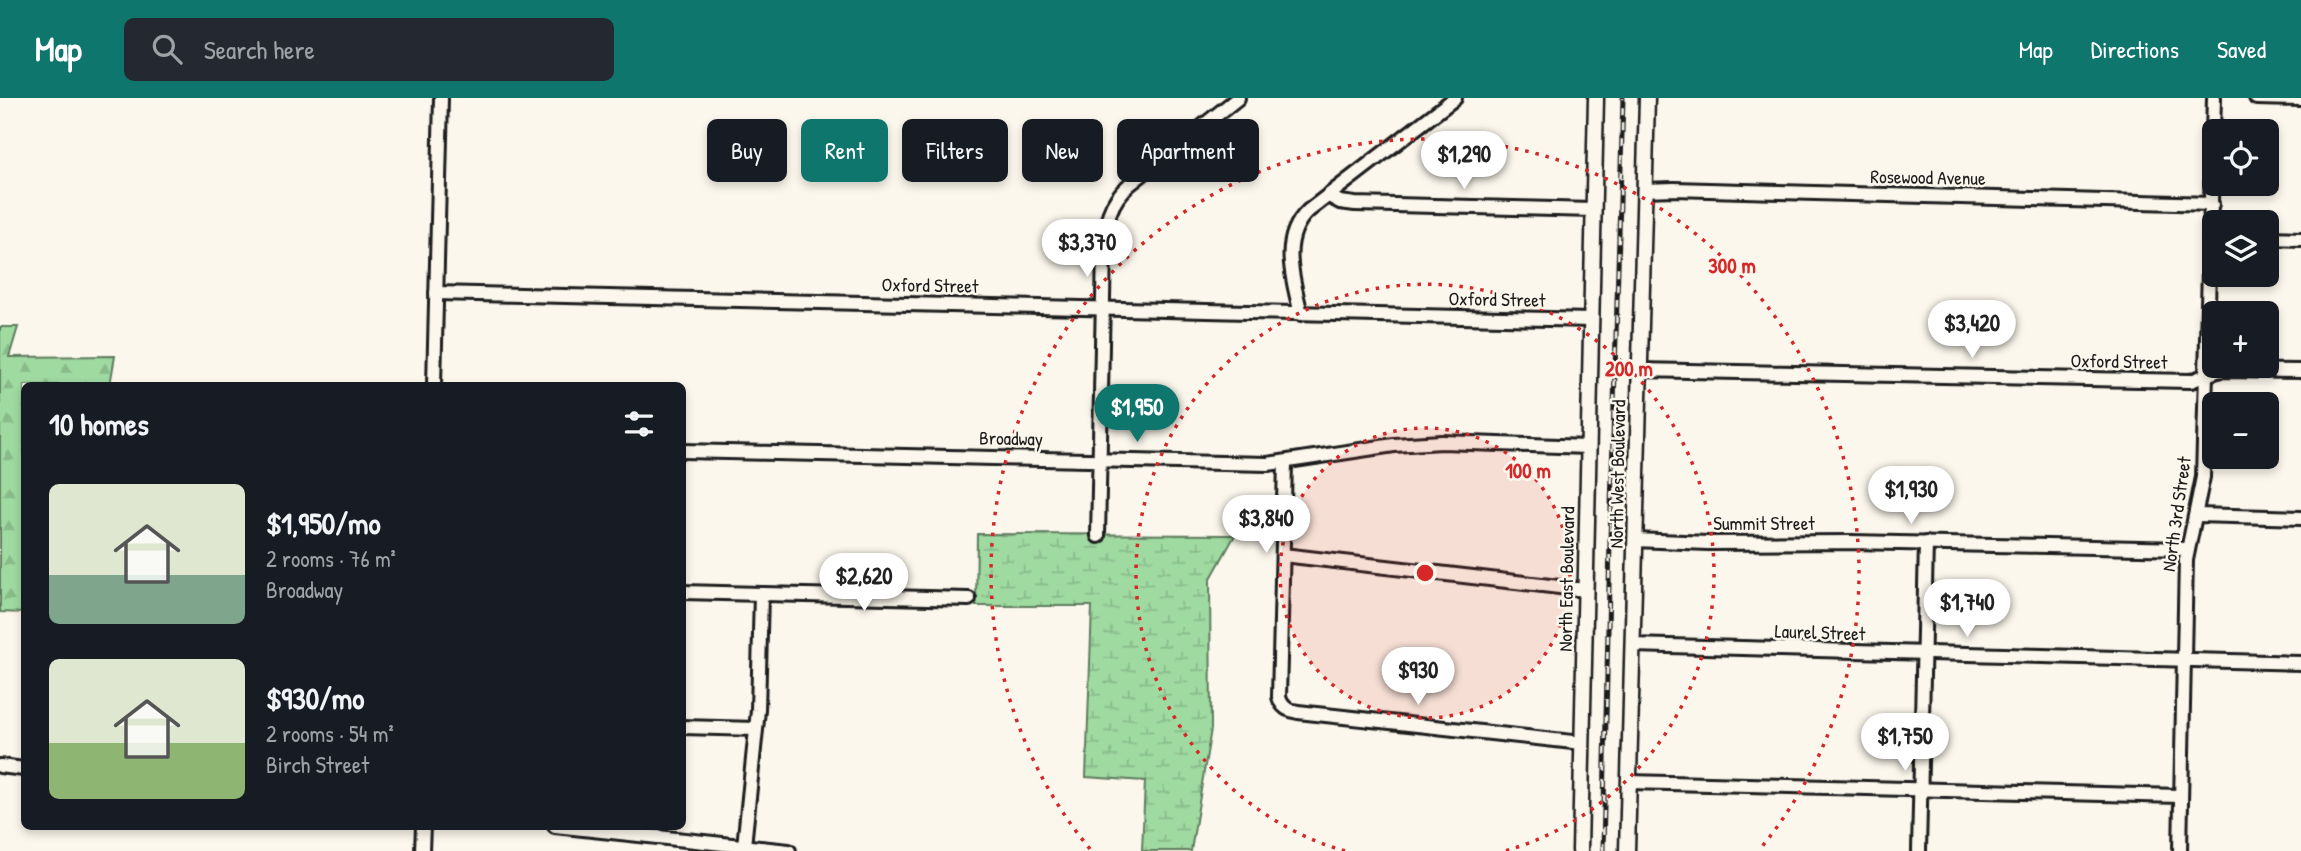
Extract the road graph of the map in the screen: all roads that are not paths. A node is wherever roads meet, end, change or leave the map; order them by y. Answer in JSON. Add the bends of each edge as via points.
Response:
{"nodes":[{"id":1,"x":441,"y":98,"type":"edge"},
{"id":2,"x":1238,"y":98,"type":"edge"},
{"id":3,"x":1455,"y":98,"type":"edge"},
{"id":4,"x":1596,"y":98,"type":"edge"},
{"id":5,"x":1647,"y":98,"type":"edge"},
{"id":6,"x":2214,"y":98,"type":"edge"},
{"id":7,"x":2256,"y":98,"type":"edge"},
{"id":8,"x":2301,"y":99,"type":"edge"},
{"id":9,"x":1644,"y":190,"type":"junction"},
{"id":10,"x":1329,"y":196,"type":"junction"},
{"id":11,"x":2211,"y":204,"type":"junction"},
{"id":12,"x":1593,"y":210,"type":"junction"},
{"id":13,"x":2211,"y":210,"type":"edge"},
{"id":14,"x":2279,"y":238,"type":"edge"},
{"id":15,"x":2301,"y":239,"type":"edge"},
{"id":16,"x":436,"y":292,"type":"junction"},
{"id":17,"x":1103,"y":309,"type":"junction"},
{"id":18,"x":1301,"y":314,"type":"junction"},
{"id":19,"x":1591,"y":320,"type":"junction"},
{"id":20,"x":1639,"y":370,"type":"junction"},
{"id":21,"x":2279,"y":371,"type":"edge"},
{"id":22,"x":2301,"y":372,"type":"edge"},
{"id":23,"x":2202,"y":376,"type":"edge"},
{"id":24,"x":2207,"y":378,"type":"edge"},
{"id":25,"x":433,"y":382,"type":"edge"},
{"id":26,"x":1588,"y":447,"type":"junction"},
{"id":27,"x":686,"y":451,"type":"edge"},
{"id":28,"x":1100,"y":460,"type":"junction"},
{"id":29,"x":1285,"y":463,"type":"junction"},
{"id":30,"x":2196,"y":515,"type":"junction"},
{"id":31,"x":2301,"y":518,"type":"edge"},
{"id":32,"x":1098,"y":536,"type":"dead end"},
{"id":33,"x":1635,"y":540,"type":"junction"},
{"id":34,"x":1926,"y":543,"type":"junction"},
{"id":35,"x":2187,"y":549,"type":"junction"},
{"id":36,"x":1283,"y":555,"type":"junction"},
{"id":37,"x":1586,"y":590,"type":"junction"},
{"id":38,"x":686,"y":592,"type":"edge"},
{"id":39,"x":761,"y":594,"type":"junction"},
{"id":40,"x":969,"y":599,"type":"dead end"},
{"id":41,"x":1632,"y":645,"type":"junction"},
{"id":42,"x":1924,"y":654,"type":"junction"},
{"id":43,"x":2183,"y":660,"type":"junction"},
{"id":44,"x":2301,"y":663,"type":"edge"},
{"id":45,"x":686,"y":727,"type":"edge"},
{"id":46,"x":756,"y":729,"type":"junction"},
{"id":47,"x":1582,"y":743,"type":"junction"},
{"id":48,"x":0,"y":766,"type":"edge"},
{"id":49,"x":21,"y":769,"type":"edge"},
{"id":50,"x":1629,"y":782,"type":"junction"},
{"id":51,"x":1920,"y":790,"type":"junction"},
{"id":52,"x":2180,"y":796,"type":"junction"},
{"id":53,"x":423,"y":830,"type":"edge"},
{"id":54,"x":593,"y":830,"type":"edge"},
{"id":55,"x":744,"y":846,"type":"junction"},
{"id":56,"x":422,"y":851,"type":"edge"},
{"id":57,"x":789,"y":851,"type":"edge"},
{"id":58,"x":1580,"y":851,"type":"edge"},
{"id":59,"x":1627,"y":851,"type":"edge"},
{"id":60,"x":1919,"y":851,"type":"edge"},
{"id":61,"x":2180,"y":851,"type":"edge"}],
"edges":[{"from":1,"to":16,"type":"street"},
{"from":2,"to":17,"type":"street","via":[[1130,184],[1113,204],[1105,230]]},
{"from":3,"to":10,"type":"street"},
{"from":4,"to":12,"type":"main road","name":"North East Boulevard"},
{"from":5,"to":9,"type":"main road","name":"North West Boulevard"},
{"from":6,"to":11,"type":"street","name":"North 3rd Street"},
{"from":7,"to":8,"type":"street"},
{"from":9,"to":11,"type":"street","name":"Rosewood Avenue"},
{"from":9,"to":20,"type":"main road","name":"North West Boulevard"},
{"from":10,"to":12,"type":"street","via":[[1355,204]]},
{"from":10,"to":18,"type":"street","via":[[1301,218],[1291,238]]},
{"from":11,"to":13,"type":"street","name":"North 3rd Street"},
{"from":12,"to":19,"type":"main road","name":"North East Boulevard"},
{"from":14,"to":15,"type":"street"},
{"from":16,"to":17,"type":"street","name":"Oxford Street"},
{"from":16,"to":25,"type":"street"},
{"from":17,"to":18,"type":"street","name":"Oxford Street"},
{"from":17,"to":28,"type":"street"},
{"from":18,"to":19,"type":"street","name":"Oxford Street"},
{"from":19,"to":26,"type":"main road","name":"North East Boulevard"},
{"from":20,"to":23,"type":"street","name":"Oxford Street","via":[[2155,381],[2191,381]]},
{"from":20,"to":33,"type":"main road","name":"North West Boulevard"},
{"from":21,"to":22,"type":"street","name":"Oxford Street"},
{"from":24,"to":30,"type":"street","name":"North 3rd Street","via":[[2203,477]]},
{"from":26,"to":29,"type":"street","name":"Broadway","via":[[1394,444]]},
{"from":26,"to":37,"type":"main road","name":"North East Boulevard"},
{"from":27,"to":28,"type":"street","name":"Broadway"},
{"from":28,"to":29,"type":"street","name":"Broadway"},
{"from":28,"to":32,"type":"street"},
{"from":29,"to":36,"type":"street"},
{"from":30,"to":31,"type":"street"},
{"from":30,"to":35,"type":"street","name":"North 3rd Street"},
{"from":33,"to":34,"type":"street","name":"Summit Street"},
{"from":33,"to":41,"type":"main road","name":"North West Boulevard"},
{"from":34,"to":35,"type":"street","name":"Summit Street"},
{"from":34,"to":42,"type":"street"},
{"from":35,"to":43,"type":"street","name":"North 3rd Street"},
{"from":36,"to":37,"type":"street"},
{"from":36,"to":47,"type":"street","via":[[1279,698],[1288,710]]},
{"from":37,"to":47,"type":"main road","name":"North East Boulevard"},
{"from":38,"to":39,"type":"street"},
{"from":39,"to":40,"type":"street"},
{"from":39,"to":46,"type":"street"},
{"from":41,"to":42,"type":"street","name":"Laurel Street"},
{"from":41,"to":50,"type":"main road","name":"North West Boulevard"},
{"from":42,"to":43,"type":"street","name":"Laurel Street"},
{"from":42,"to":51,"type":"street"},
{"from":43,"to":44,"type":"street","name":"Laurel Street"},
{"from":43,"to":52,"type":"street","name":"North 3rd Street"},
{"from":45,"to":46,"type":"street"},
{"from":46,"to":55,"type":"street"},
{"from":47,"to":58,"type":"main road","name":"North East Boulevard"},
{"from":48,"to":49,"type":"street"},
{"from":50,"to":51,"type":"street"},
{"from":50,"to":59,"type":"main road","name":"North West Boulevard"},
{"from":51,"to":52,"type":"street"},
{"from":51,"to":60,"type":"street"},
{"from":52,"to":61,"type":"street","name":"North 3rd Street"},
{"from":53,"to":56,"type":"street"},
{"from":54,"to":55,"type":"street"},
{"from":55,"to":57,"type":"street"}]}
